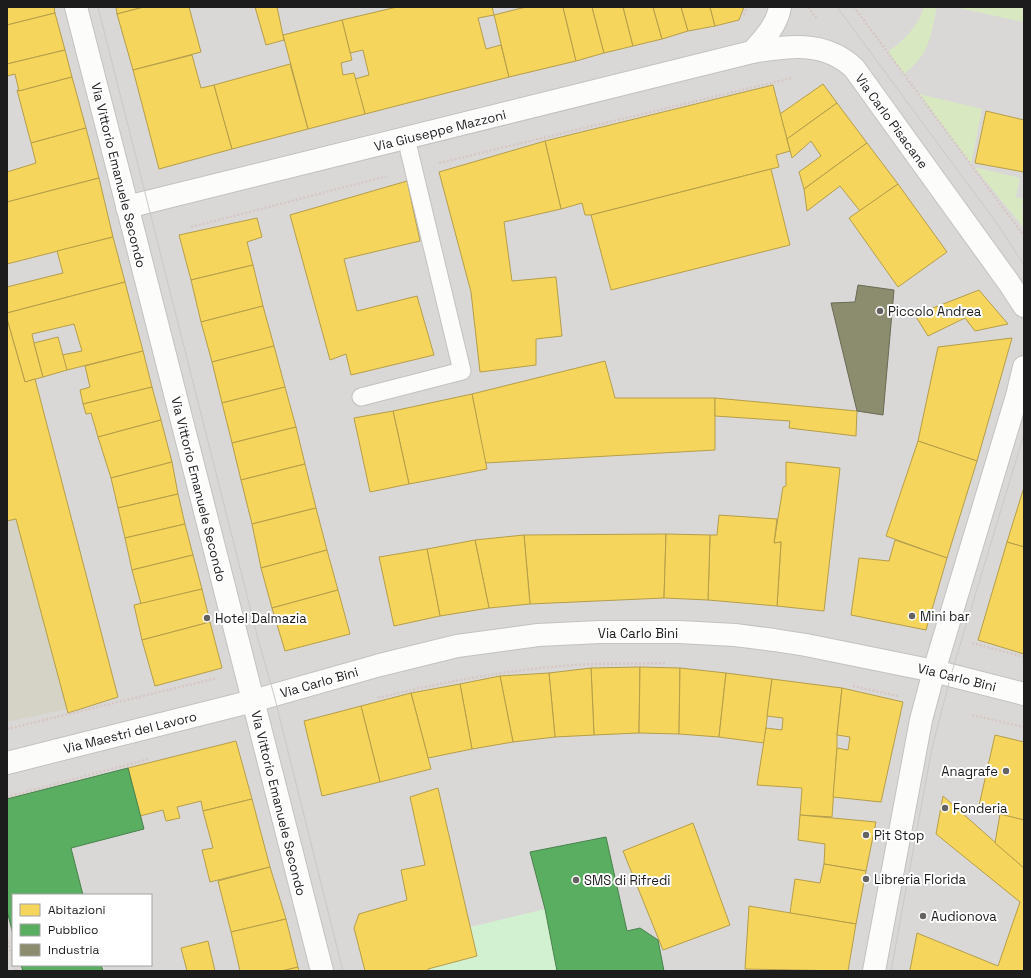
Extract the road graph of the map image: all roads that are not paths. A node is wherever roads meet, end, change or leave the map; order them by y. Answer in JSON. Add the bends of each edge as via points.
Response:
{"nodes":[{"id":1,"x":76,"y":7,"type":"edge"},
{"id":2,"x":780,"y":7,"type":"edge"},
{"id":3,"x":752,"y":52,"type":"junction"},
{"id":4,"x":406,"y":138,"type":"junction"},
{"id":5,"x":127,"y":206,"type":"junction"},
{"id":6,"x":1024,"y":306,"type":"edge"},
{"id":7,"x":1024,"y":367,"type":"edge"},
{"id":8,"x":361,"y":397,"type":"dead end"},
{"id":9,"x":934,"y":670,"type":"junction"},
{"id":10,"x":1024,"y":694,"type":"edge"},
{"id":11,"x":253,"y":701,"type":"junction"},
{"id":12,"x":7,"y":763,"type":"edge"},
{"id":13,"x":322,"y":971,"type":"edge"},
{"id":14,"x":874,"y":971,"type":"edge"}],
"edges":[{"from":1,"to":5,"type":"street","name":"Via Vittorio Emanuele Secondo"},
{"from":2,"to":3,"type":"street","via":[[771,28]]},
{"from":3,"to":4,"type":"street","name":"Via Giuseppe Mazzoni"},
{"from":3,"to":6,"type":"street","name":"Via Carlo Pisacane","via":[[808,47],[834,53],[845,59],[904,136]]},
{"from":4,"to":5,"type":"street","name":"Via Giuseppe Mazzoni"},
{"from":4,"to":8,"type":"lane","via":[[462,371]]},
{"from":5,"to":11,"type":"street","name":"Via Vittorio Emanuele Secondo"},
{"from":7,"to":9,"type":"street"},
{"from":9,"to":10,"type":"street","name":"Via Carlo Bini"},
{"from":9,"to":11,"type":"street","name":"Via Carlo Bini","via":[[806,645],[735,635],[600,632],[538,636],[457,646],[380,664]]},
{"from":9,"to":14,"type":"street","via":[[921,720]]},
{"from":11,"to":12,"type":"street","name":"Via Maestri del Lavoro"},
{"from":11,"to":13,"type":"street","name":"Via Vittorio Emanuele Secondo"}]}
